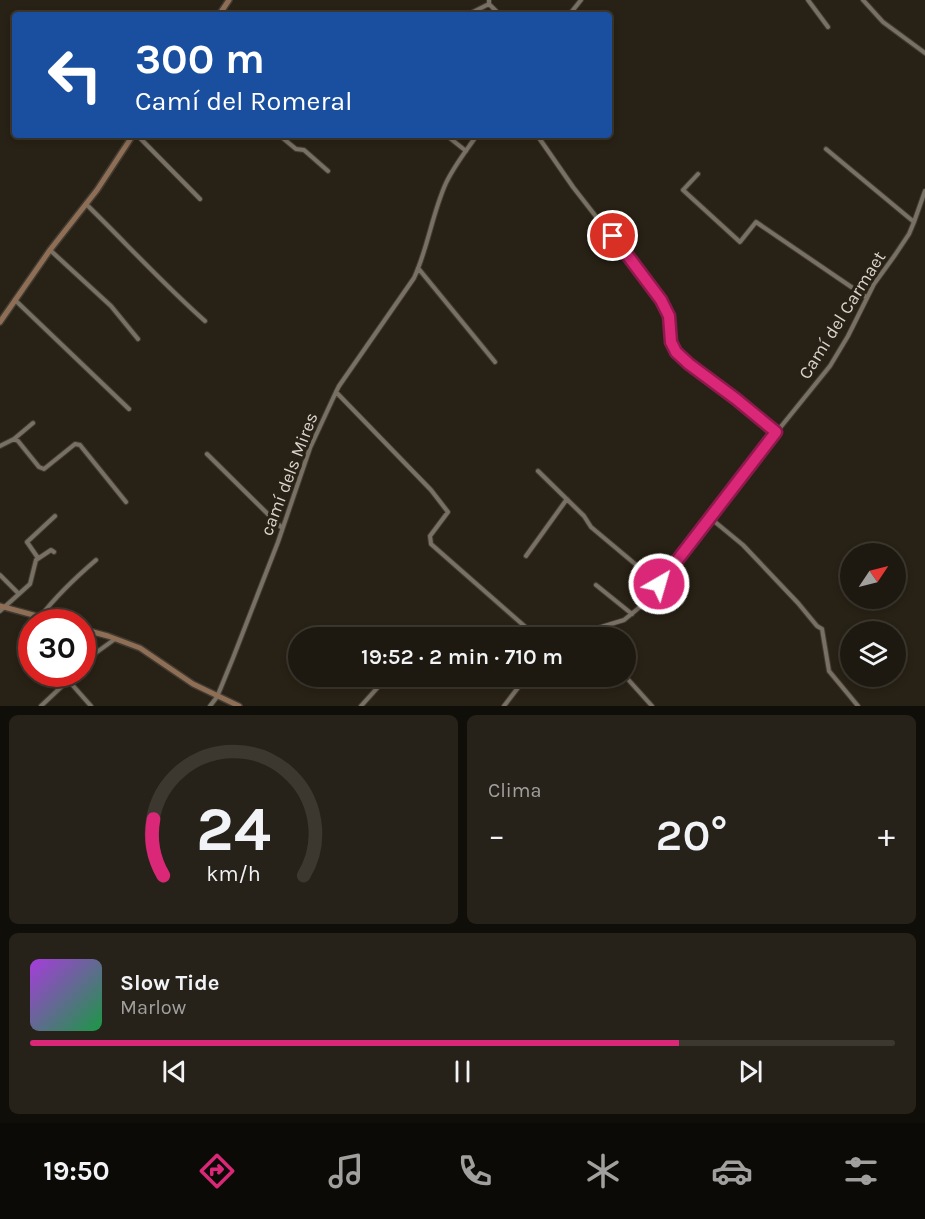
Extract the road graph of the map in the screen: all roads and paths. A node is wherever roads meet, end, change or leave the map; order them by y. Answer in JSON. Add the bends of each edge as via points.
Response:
{"nodes":[{"id":1,"x":807,"y":0,"type":"edge"},
{"id":2,"x":863,"y":0,"type":"edge"},
{"id":3,"x":489,"y":2,"type":"edge"},
{"id":4,"x":472,"y":12,"type":"dead end"},
{"id":5,"x":828,"y":27,"type":"dead end"},
{"id":6,"x":925,"y":52,"type":"edge"},
{"id":7,"x":133,"y":138,"type":"edge"},
{"id":8,"x":138,"y":138,"type":"edge"},
{"id":9,"x":283,"y":138,"type":"edge"},
{"id":10,"x":450,"y":138,"type":"edge"},
{"id":11,"x":475,"y":138,"type":"edge"},
{"id":12,"x":539,"y":138,"type":"edge"},
{"id":13,"x":826,"y":149,"type":"dead end"},
{"id":14,"x":466,"y":151,"type":"junction"},
{"id":15,"x":328,"y":171,"type":"dead end"},
{"id":16,"x":698,"y":174,"type":"dead end"},
{"id":17,"x":925,"y":191,"type":"edge"},
{"id":18,"x":200,"y":199,"type":"dead end"},
{"id":19,"x":86,"y":204,"type":"junction"},
{"id":20,"x":914,"y":222,"type":"junction"},
{"id":21,"x":50,"y":250,"type":"junction"},
{"id":22,"x":418,"y":268,"type":"junction"},
{"id":23,"x":866,"y":297,"type":"junction"},
{"id":24,"x":15,"y":300,"type":"junction"},
{"id":25,"x":205,"y":321,"type":"dead end"},
{"id":26,"x":0,"y":322,"type":"edge"},
{"id":27,"x":138,"y":339,"type":"dead end"},
{"id":28,"x":495,"y":362,"type":"dead end"},
{"id":29,"x":336,"y":392,"type":"junction"},
{"id":30,"x":129,"y":409,"type":"dead end"},
{"id":31,"x":33,"y":423,"type":"dead end"},
{"id":32,"x":776,"y":432,"type":"junction"},
{"id":33,"x":14,"y":439,"type":"junction"},
{"id":34,"x":0,"y":446,"type":"edge"},
{"id":35,"x":207,"y":454,"type":"dead end"},
{"id":36,"x":538,"y":471,"type":"dead end"},
{"id":37,"x":567,"y":499,"type":"junction"},
{"id":38,"x":126,"y":502,"type":"dead end"},
{"id":39,"x":55,"y":516,"type":"dead end"},
{"id":40,"x":709,"y":517,"type":"junction"},
{"id":41,"x":282,"y":528,"type":"junction"},
{"id":42,"x":54,"y":552,"type":"dead end"},
{"id":43,"x":526,"y":556,"type":"dead end"},
{"id":44,"x":39,"y":558,"type":"junction"},
{"id":45,"x":96,"y":560,"type":"dead end"},
{"id":46,"x":0,"y":575,"type":"edge"},
{"id":47,"x":659,"y":584,"type":"junction"},
{"id":48,"x":596,"y":585,"type":"dead end"},
{"id":49,"x":18,"y":594,"type":"junction"},
{"id":50,"x":2,"y":608,"type":"edge"},
{"id":51,"x":46,"y":609,"type":"edge"},
{"id":52,"x":18,"y":612,"type":"edge"},
{"id":53,"x":632,"y":614,"type":"junction"},
{"id":54,"x":525,"y":627,"type":"edge"},
{"id":55,"x":603,"y":627,"type":"edge"},
{"id":56,"x":96,"y":633,"type":"edge"},
{"id":57,"x":116,"y":639,"type":"junction"},
{"id":58,"x":96,"y":653,"type":"edge"},
{"id":59,"x":61,"y":687,"type":"edge"},
{"id":60,"x":74,"y":687,"type":"edge"},
{"id":61,"x":378,"y":687,"type":"edge"},
{"id":62,"x":519,"y":687,"type":"edge"},
{"id":63,"x":635,"y":687,"type":"edge"},
{"id":64,"x":218,"y":697,"type":"junction"},
{"id":65,"x":41,"y":706,"type":"edge"},
{"id":66,"x":92,"y":706,"type":"edge"},
{"id":67,"x":210,"y":706,"type":"edge"},
{"id":68,"x":239,"y":706,"type":"edge"},
{"id":69,"x":361,"y":706,"type":"edge"},
{"id":70,"x":504,"y":706,"type":"edge"},
{"id":71,"x":652,"y":706,"type":"edge"},
{"id":72,"x":858,"y":706,"type":"edge"}],
"edges":[{"from":1,"to":5,"type":"street"},
{"from":2,"to":6,"type":"street","via":[[882,22]]},
{"from":3,"to":4,"type":"street"},
{"from":7,"to":19,"type":"main road"},
{"from":8,"to":18,"type":"street"},
{"from":9,"to":15,"type":"street"},
{"from":10,"to":14,"type":"street"},
{"from":11,"to":14,"type":"street","name":"camí dels Mires"},
{"from":12,"to":32,"type":"street","via":[[661,300],[669,316],[676,352]]},
{"from":13,"to":20,"type":"street"},
{"from":14,"to":22,"type":"street","name":"camí dels Mires","via":[[446,184]]},
{"from":16,"to":23,"type":"street","via":[[683,190],[740,242],[756,222]]},
{"from":17,"to":20,"type":"street","name":"Camí del Carmaet"},
{"from":19,"to":21,"type":"main road"},
{"from":19,"to":25,"type":"street"},
{"from":20,"to":23,"type":"street","name":"Camí del Carmaet"},
{"from":21,"to":24,"type":"main road"},
{"from":21,"to":27,"type":"street","via":[[111,306]]},
{"from":22,"to":28,"type":"street"},
{"from":22,"to":29,"type":"street","name":"camí dels Mires"},
{"from":23,"to":32,"type":"street","name":"Camí del Carmaet","via":[[830,366]]},
{"from":24,"to":26,"type":"main road"},
{"from":24,"to":30,"type":"street"},
{"from":29,"to":41,"type":"street","name":"camí dels Mires","via":[[310,448]]},
{"from":29,"to":54,"type":"street","via":[[448,512],[430,536],[431,544]]},
{"from":31,"to":33,"type":"street"},
{"from":32,"to":40,"type":"street","name":"Camí del Carmaet"},
{"from":33,"to":34,"type":"street"},
{"from":33,"to":38,"type":"street","via":[[44,469],[75,444],[80,446]]},
{"from":35,"to":41,"type":"street"},
{"from":36,"to":37,"type":"street"},
{"from":37,"to":43,"type":"street"},
{"from":37,"to":47,"type":"street","via":[[591,527]]},
{"from":39,"to":44,"type":"street","via":[[27,542]]},
{"from":40,"to":47,"type":"street","name":"Camí del Carmaet"},
{"from":40,"to":72,"type":"street","via":[[743,545],[822,629],[829,671]]},
{"from":41,"to":64,"type":"street","name":"camí dels Mires"},
{"from":42,"to":44,"type":"street"},
{"from":44,"to":49,"type":"street","via":[[30,584]]},
{"from":45,"to":51,"type":"street"},
{"from":46,"to":49,"type":"street"},
{"from":47,"to":53,"type":"street","name":"Camí del Carmaet"},
{"from":48,"to":53,"type":"street"},
{"from":49,"to":50,"type":"street"},
{"from":50,"to":52,"type":"main road"},
{"from":53,"to":55,"type":"street","name":"Camí del Carmaet"},
{"from":56,"to":57,"type":"main road"},
{"from":57,"to":58,"type":"street"},
{"from":57,"to":64,"type":"main road","via":[[140,648]]},
{"from":59,"to":65,"type":"street"},
{"from":60,"to":66,"type":"street"},
{"from":61,"to":69,"type":"street"},
{"from":62,"to":70,"type":"street"},
{"from":63,"to":71,"type":"street"},
{"from":64,"to":67,"type":"street","name":"camí dels Mires"},
{"from":64,"to":68,"type":"main road"}]}
